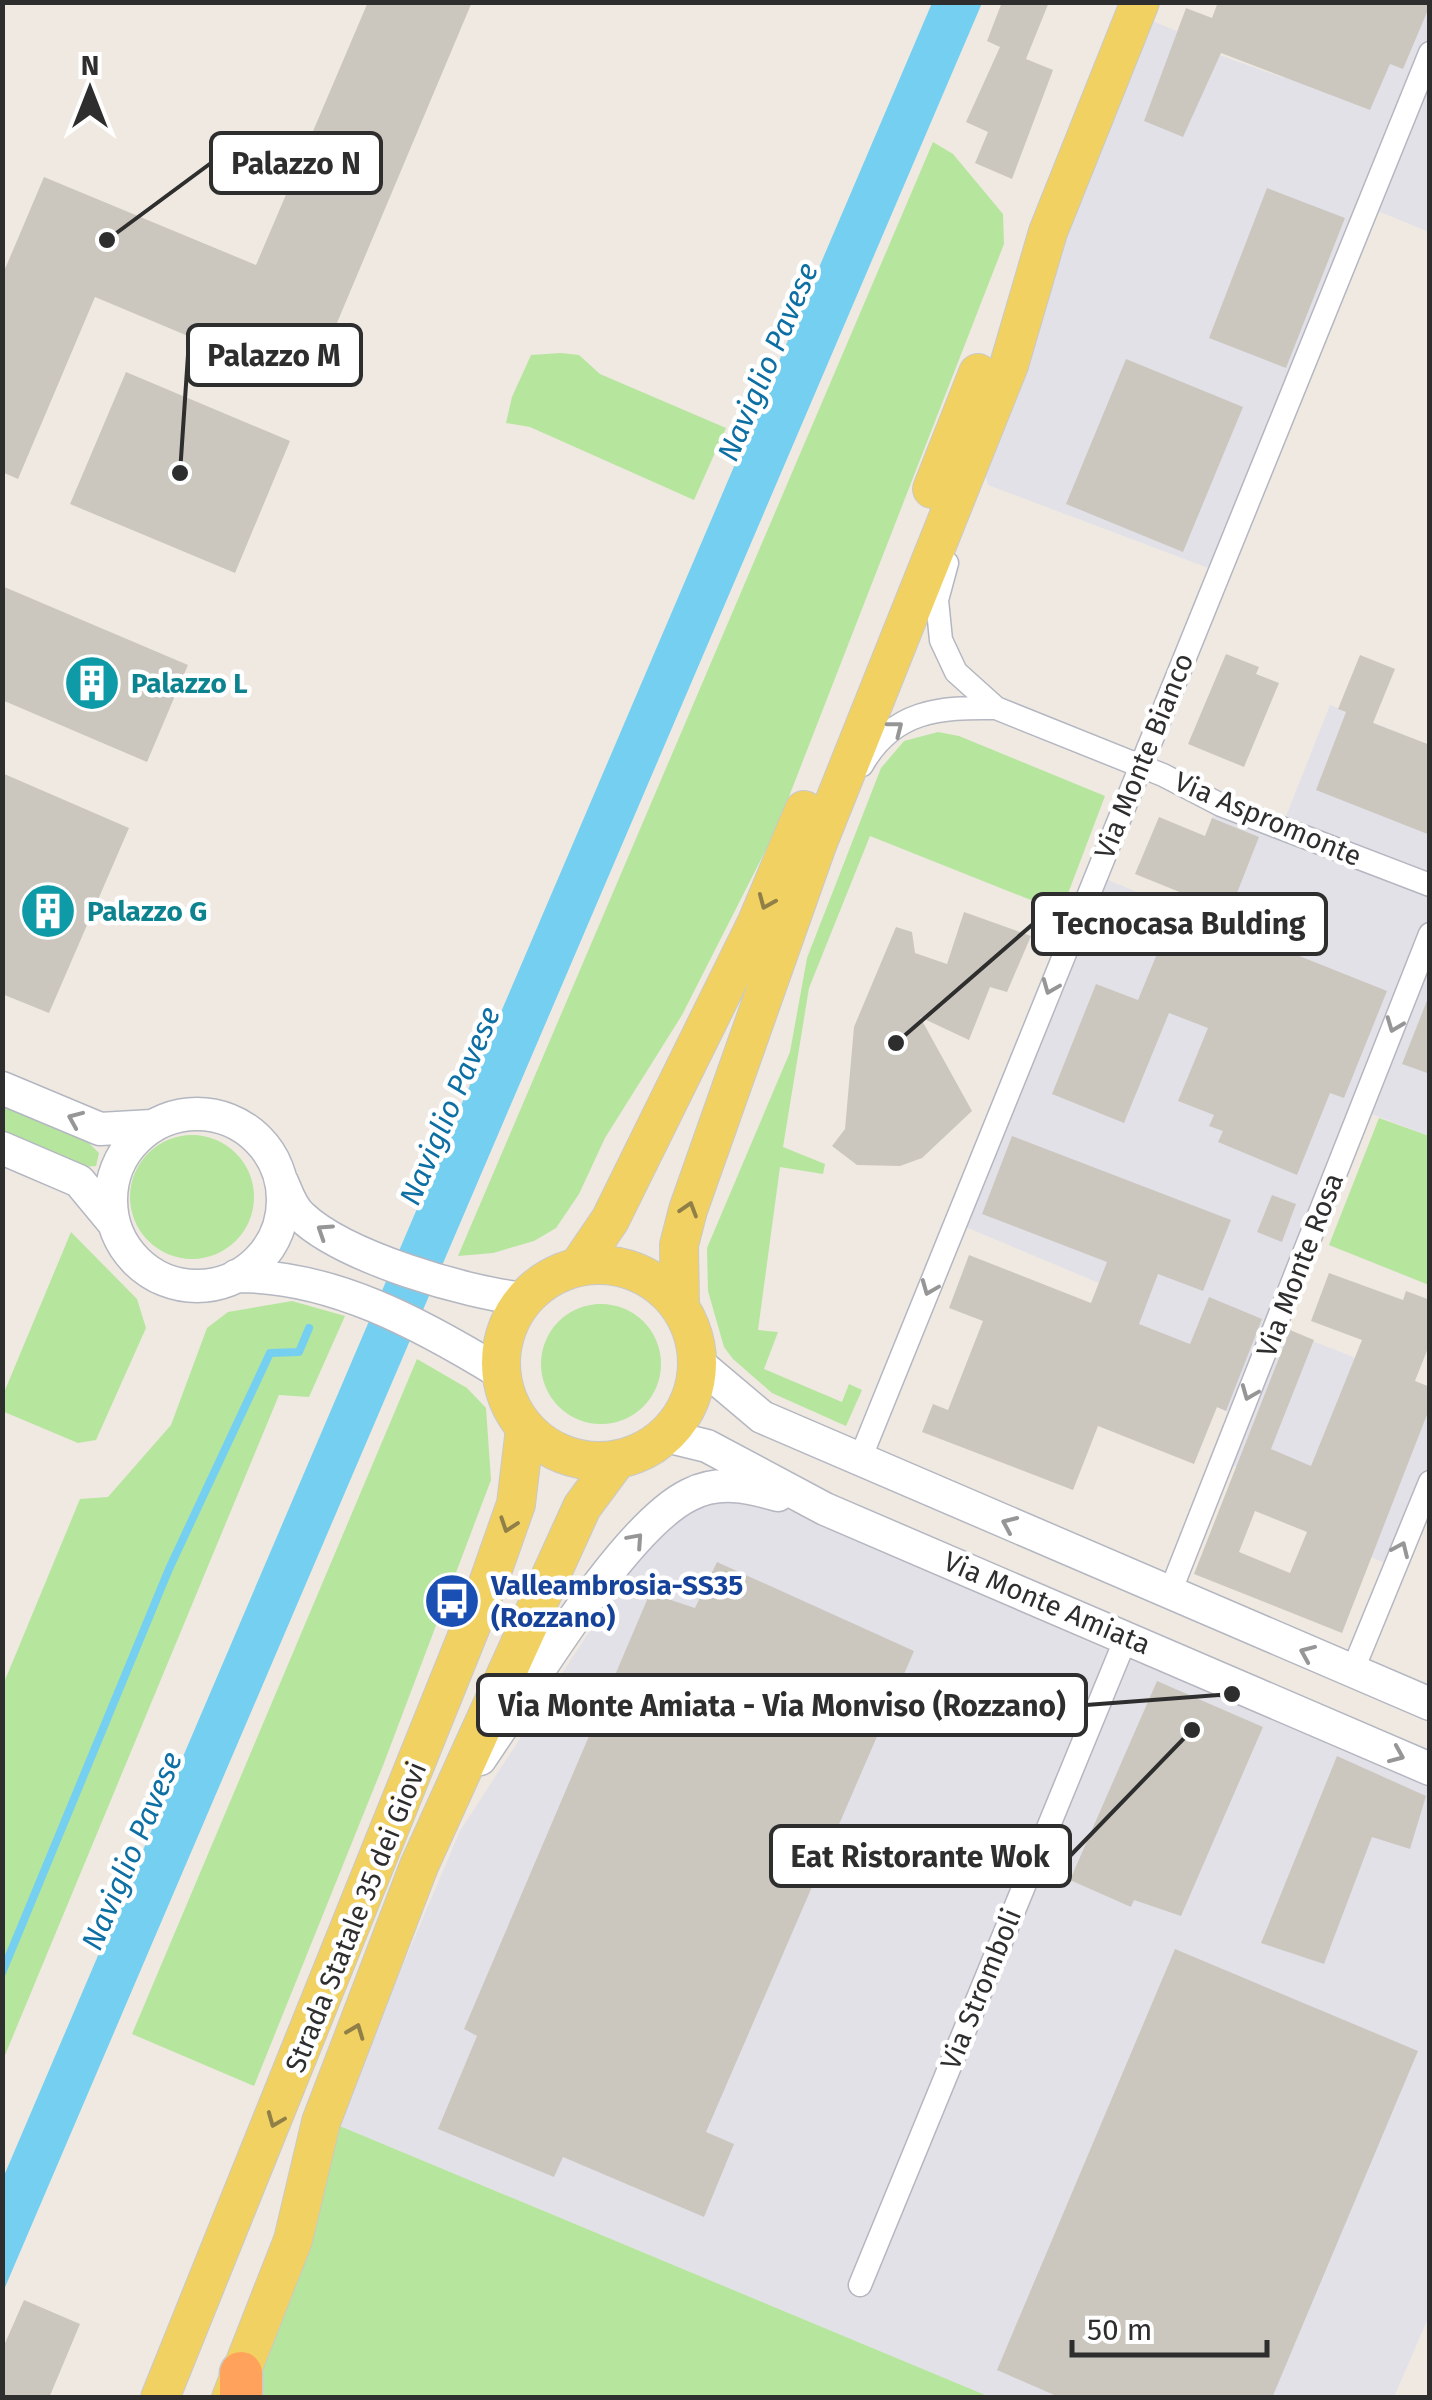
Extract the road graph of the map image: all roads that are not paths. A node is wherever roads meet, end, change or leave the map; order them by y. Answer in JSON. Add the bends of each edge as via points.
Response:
{"nodes":[{"id":1,"x":1140,"y":2,"type":"edge"},
{"id":2,"x":1430,"y":53,"type":"edge"},
{"id":3,"x":1048,"y":232,"type":"junction"},
{"id":4,"x":979,"y":443,"type":"junction"},
{"id":5,"x":996,"y":708,"type":"junction"},
{"id":6,"x":1140,"y":767,"type":"junction"},
{"id":7,"x":1430,"y":886,"type":"edge"},
{"id":8,"x":798,"y":901,"type":"junction"},
{"id":9,"x":1430,"y":934,"type":"edge"},
{"id":10,"x":2,"y":1088,"type":"edge"},
{"id":11,"x":152,"y":1126,"type":"junction"},
{"id":12,"x":2,"y":1148,"type":"edge"},
{"id":13,"x":279,"y":1176,"type":"junction"},
{"id":14,"x":114,"y":1222,"type":"junction"},
{"id":15,"x":578,"y":1267,"type":"junction"},
{"id":16,"x":236,"y":1276,"type":"junction"},
{"id":17,"x":525,"y":1299,"type":"junction"},
{"id":18,"x":680,"y":1305,"type":"junction"},
{"id":19,"x":698,"y":1363,"type":"junction"},
{"id":20,"x":501,"y":1373,"type":"junction"},
{"id":21,"x":525,"y":1429,"type":"junction"},
{"id":22,"x":666,"y":1436,"type":"junction"},
{"id":23,"x":860,"y":1459,"type":"junction"},
{"id":24,"x":616,"y":1461,"type":"junction"},
{"id":25,"x":1430,"y":1482,"type":"edge"},
{"id":26,"x":826,"y":1509,"type":"junction"},
{"id":27,"x":1169,"y":1595,"type":"junction"},
{"id":28,"x":1126,"y":1638,"type":"junction"},
{"id":29,"x":1352,"y":1672,"type":"junction"},
{"id":30,"x":1430,"y":1704,"type":"edge"},
{"id":31,"x":1430,"y":1768,"type":"edge"},
{"id":32,"x":438,"y":1819,"type":"junction"},
{"id":33,"x":321,"y":2122,"type":"junction"},
{"id":34,"x":860,"y":2284,"type":"dead end"},
{"id":35,"x":237,"y":2389,"type":"edge"},
{"id":36,"x":160,"y":2398,"type":"edge"},
{"id":37,"x":204,"y":2398,"type":"edge"}],
"edges":[{"from":1,"to":3,"type":"main road"},
{"from":2,"to":6,"type":"street","name":"Via Monte Bianco"},
{"from":3,"to":4,"type":"main road"},
{"from":3,"to":15,"type":"main road","one_way":true,"via":[[997,326],[757,922],[610,1220]]},
{"from":4,"to":5,"type":"street","via":[[936,600],[940,640],[956,672]]},
{"from":4,"to":8,"type":"main road"},
{"from":5,"to":6,"type":"street","name":"Via Aspromonte"},
{"from":8,"to":5,"type":"street","one_way":true,"via":[[824,861],[876,743],[927,710]]},
{"from":6,"to":7,"type":"street","name":"Via Aspromonte"},
{"from":6,"to":23,"type":"street","name":"Via Monte Bianco","one_way":true},
{"from":18,"to":8,"type":"main road","one_way":true,"via":[[679,1245],[688,1210]]},
{"from":9,"to":27,"type":"street","name":"Via Monte Rosa","one_way":true},
{"from":11,"to":10,"type":"main road","one_way":true,"via":[[100,1129]]},
{"from":11,"to":13,"type":"main road","via":[[189,1114],[228,1120],[260,1142]]},
{"from":11,"to":14,"type":"main road","via":[[117,1168]]},
{"from":12,"to":14,"type":"main road","via":[[79,1181]]},
{"from":13,"to":16,"type":"main road","via":[[278,1228],[258,1260]]},
{"from":17,"to":13,"type":"main road","one_way":true,"via":[[464,1290],[343,1243],[301,1216]]},
{"from":14,"to":16,"type":"main road","via":[[134,1258],[168,1280],[196,1286]]},
{"from":15,"to":17,"type":"main road","via":[[540,1284]]},
{"from":15,"to":18,"type":"main road","via":[[634,1271]]},
{"from":16,"to":20,"type":"main road","via":[[322,1286],[441,1338]]},
{"from":17,"to":20,"type":"main road","via":[[510,1321]]},
{"from":18,"to":19,"type":"main road","via":[[694,1333]]},
{"from":19,"to":22,"type":"main road","via":[[695,1391]]},
{"from":19,"to":23,"type":"main road","name":"Via Monte Amiata","via":[[762,1417]]},
{"from":20,"to":21,"type":"main road"},
{"from":21,"to":24,"type":"main road","via":[[566,1456]]},
{"from":21,"to":36,"type":"main road","name":"Strada Statale 35 dei Giovi","one_way":true,"via":[[516,1504],[486,1589]]},
{"from":22,"to":24,"type":"main road"},
{"from":22,"to":26,"type":"main road","name":"Via Monte Amiata","via":[[707,1446]]},
{"from":27,"to":23,"type":"main road","name":"Via Monte Amiata","one_way":true},
{"from":24,"to":32,"type":"main road","via":[[582,1507]]},
{"from":29,"to":25,"type":"street","one_way":true},
{"from":26,"to":28,"type":"main road","name":"Via Monte Amiata"},
{"from":32,"to":26,"type":"main road","one_way":true,"via":[[636,1536],[689,1495],[739,1484]]},
{"from":29,"to":27,"type":"main road","name":"Via Monte Amiata","one_way":true},
{"from":28,"to":31,"type":"main road","name":"Via Monte Amiata","one_way":true},
{"from":28,"to":34,"type":"street","name":"Via Stromboli"},
{"from":29,"to":30,"type":"main road","name":"Via Monte Amiata"},
{"from":33,"to":32,"type":"main road","one_way":true},
{"from":33,"to":35,"type":"main road","via":[[293,2240]]},
{"from":33,"to":37,"type":"main road"}]}
